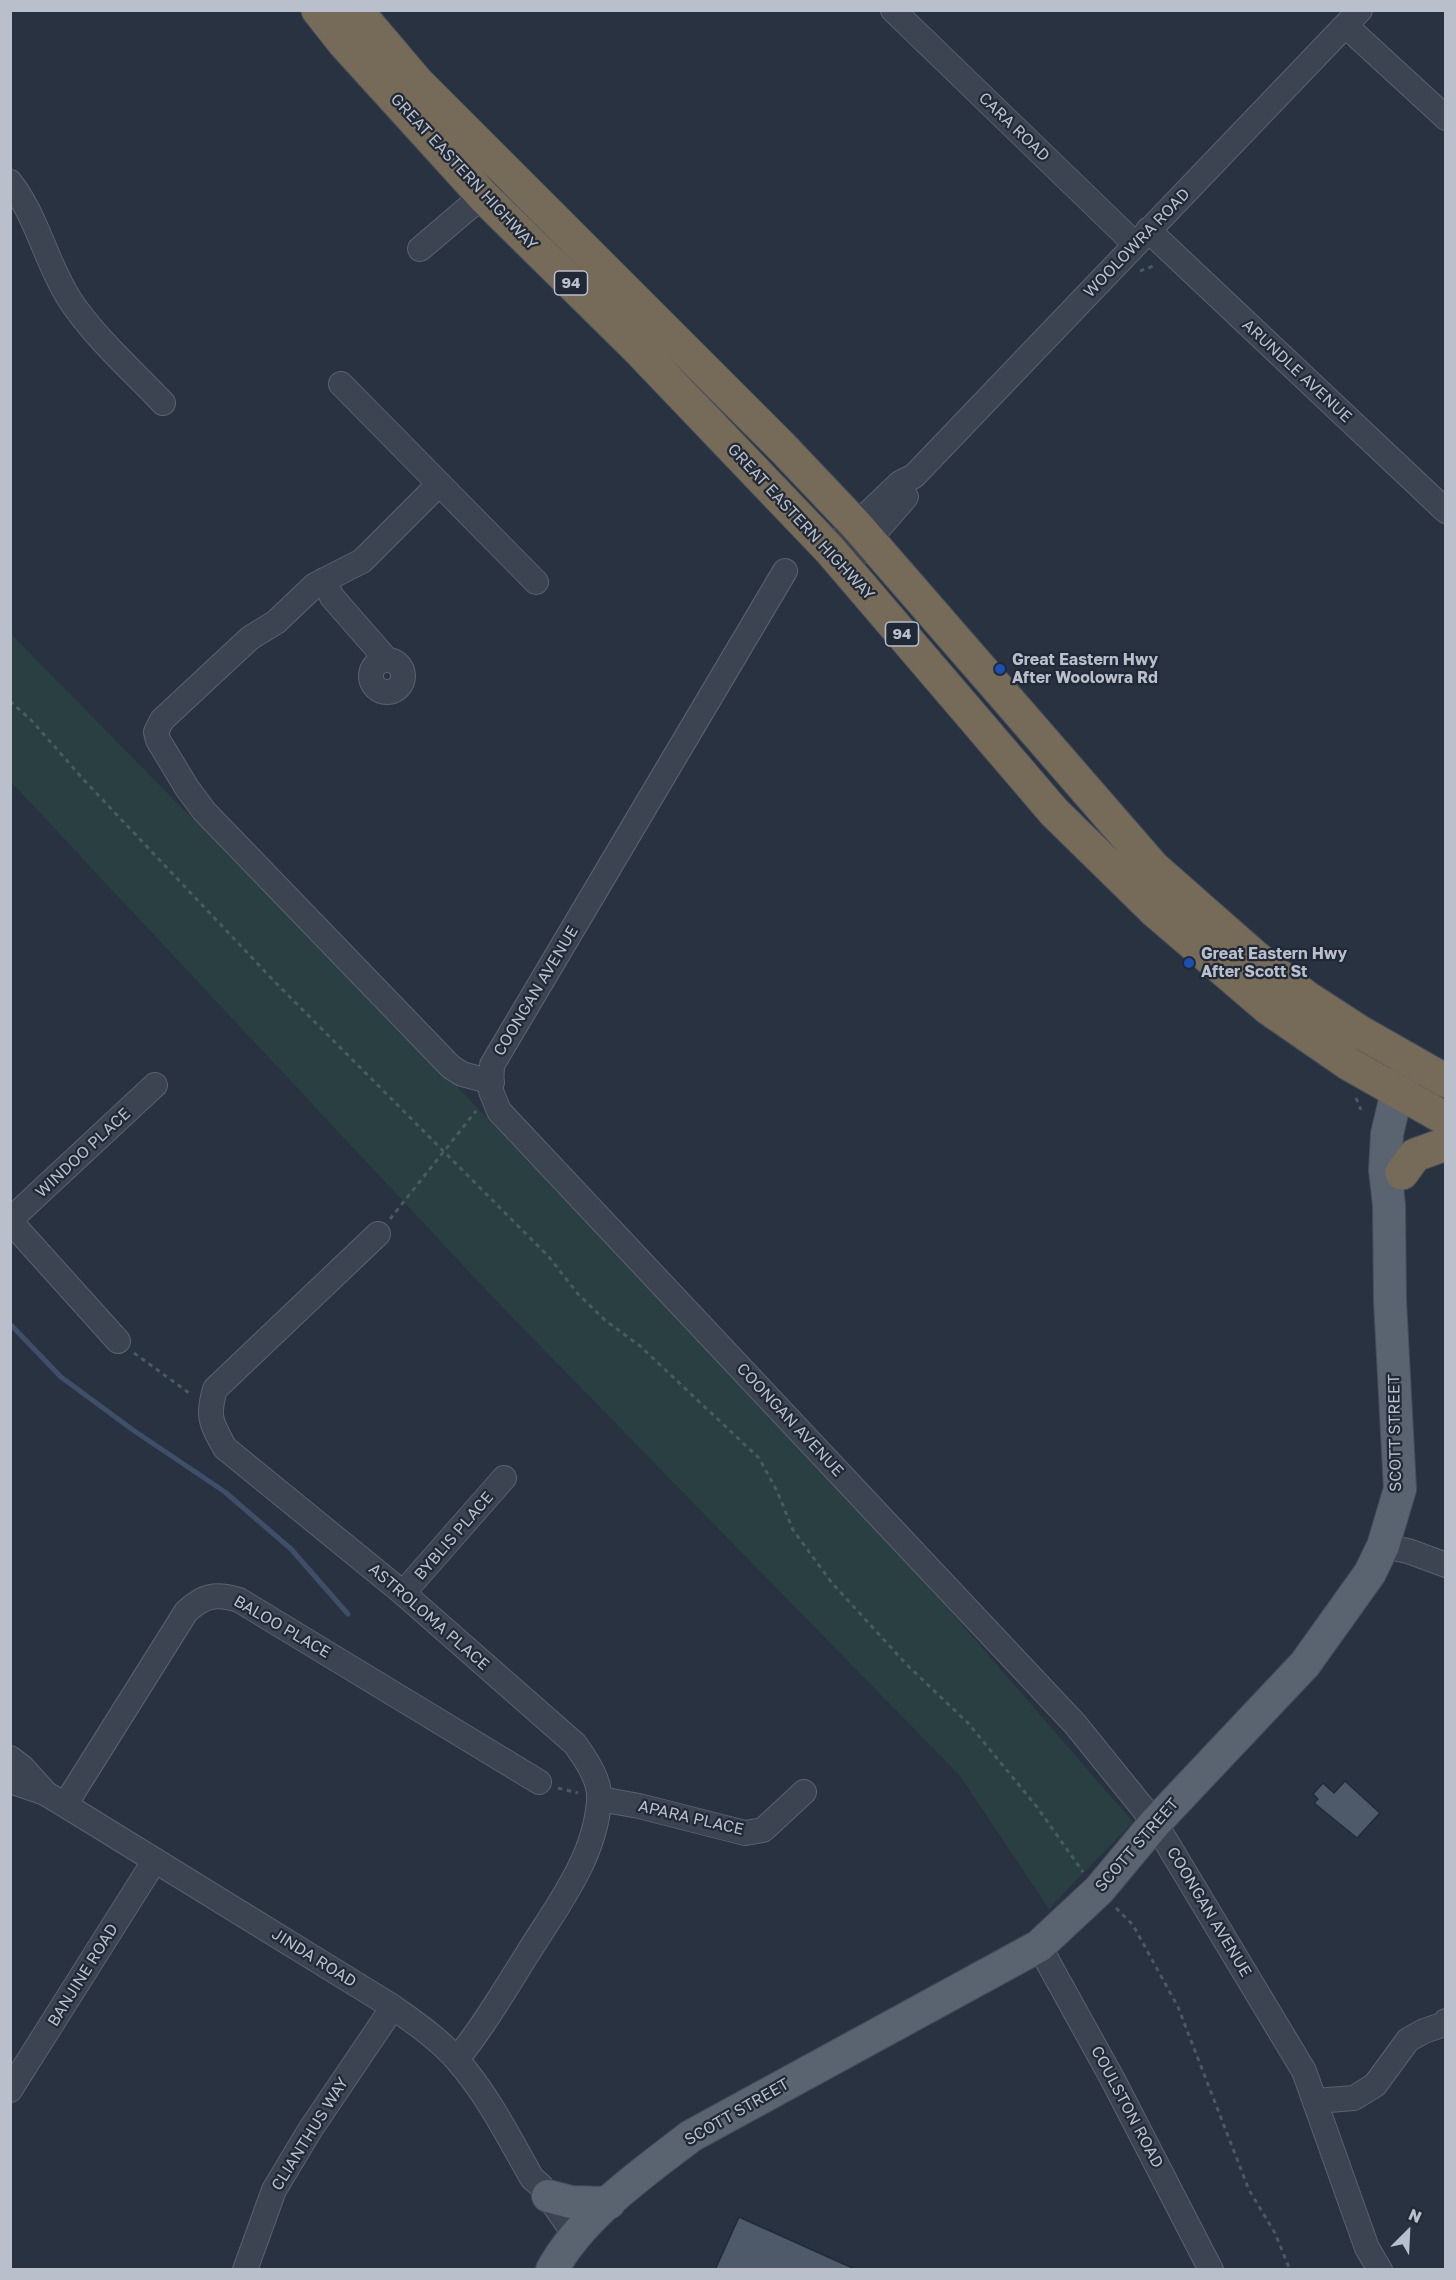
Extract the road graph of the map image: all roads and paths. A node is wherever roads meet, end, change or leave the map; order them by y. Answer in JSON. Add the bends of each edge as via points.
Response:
{"nodes":[{"id":1,"x":318,"y":10,"type":"edge"},
{"id":2,"x":356,"y":10,"type":"edge"},
{"id":3,"x":893,"y":10,"type":"edge"},
{"id":4,"x":1353,"y":18,"type":"edge"},
{"id":5,"x":1446,"y":118,"type":"edge"},
{"id":6,"x":507,"y":174,"type":"junction"},
{"id":7,"x":10,"y":182,"type":"edge"},
{"id":8,"x":483,"y":196,"type":"junction"},
{"id":9,"x":1142,"y":237,"type":"junction"},
{"id":10,"x":420,"y":249,"type":"dead end"},
{"id":11,"x":1173,"y":254,"type":"junction"},
{"id":12,"x":1138,"y":271,"type":"dead end"},
{"id":13,"x":341,"y":384,"type":"dead end"},
{"id":14,"x":163,"y":403,"type":"dead end"},
{"id":15,"x":440,"y":484,"type":"junction"},
{"id":16,"x":1446,"y":511,"type":"edge"},
{"id":17,"x":862,"y":532,"type":"junction"},
{"id":18,"x":837,"y":558,"type":"junction"},
{"id":19,"x":785,"y":571,"type":"dead end"},
{"id":20,"x":324,"y":580,"type":"junction"},
{"id":21,"x":536,"y":582,"type":"dead end"},
{"id":22,"x":387,"y":660,"type":"dead end"},
{"id":23,"x":10,"y":702,"type":"edge"},
{"id":24,"x":1431,"y":1073,"type":"edge"},
{"id":25,"x":154,"y":1085,"type":"dead end"},
{"id":26,"x":492,"y":1086,"type":"junction"},
{"id":27,"x":1420,"y":1105,"type":"edge"},
{"id":28,"x":1446,"y":1144,"type":"edge"},
{"id":29,"x":445,"y":1153,"type":"junction"},
{"id":30,"x":1402,"y":1173,"type":"junction"},
{"id":31,"x":1389,"y":1205,"type":"junction"},
{"id":32,"x":10,"y":1220,"type":"edge"},
{"id":33,"x":378,"y":1234,"type":"joint"},
{"id":34,"x":118,"y":1341,"type":"joint"},
{"id":35,"x":210,"y":1408,"type":"junction"},
{"id":36,"x":504,"y":1478,"type":"dead end"},
{"id":37,"x":1383,"y":1546,"type":"junction"},
{"id":38,"x":1446,"y":1565,"type":"edge"},
{"id":39,"x":404,"y":1593,"type":"junction"},
{"id":40,"x":10,"y":1758,"type":"edge"},
{"id":41,"x":10,"y":1781,"type":"edge"},
{"id":42,"x":539,"y":1782,"type":"joint"},
{"id":43,"x":804,"y":1792,"type":"dead end"},
{"id":44,"x":55,"y":1799,"type":"junction"},
{"id":45,"x":600,"y":1799,"type":"junction"},
{"id":46,"x":1155,"y":1823,"type":"junction"},
{"id":47,"x":155,"y":1860,"type":"junction"},
{"id":48,"x":1098,"y":1890,"type":"junction"},
{"id":49,"x":1039,"y":1946,"type":"junction"},
{"id":50,"x":393,"y":2007,"type":"junction"},
{"id":51,"x":1446,"y":2021,"type":"edge"},
{"id":52,"x":457,"y":2059,"type":"junction"},
{"id":53,"x":10,"y":2090,"type":"edge"},
{"id":54,"x":1315,"y":2101,"type":"junction"},
{"id":55,"x":540,"y":2187,"type":"junction"},
{"id":56,"x":609,"y":2203,"type":"junction"},
{"id":57,"x":565,"y":2250,"type":"edge"},
{"id":58,"x":244,"y":2270,"type":"edge"},
{"id":59,"x":1211,"y":2270,"type":"edge"},
{"id":60,"x":1290,"y":2270,"type":"edge"},
{"id":61,"x":1380,"y":2270,"type":"edge"}],
"edges":[{"from":1,"to":8,"type":"highway","name":"GREAT EASTERN HIGHWAY","number":"94","via":[[344,44]]},
{"from":2,"to":6,"type":"highway","name":"GREAT EASTERN HIGHWAY","number":"94","via":[[417,82]]},
{"from":3,"to":9,"type":"street","name":"CARA ROAD"},
{"from":4,"to":5,"type":"street"},
{"from":4,"to":9,"type":"street","name":"WOOLOWRA ROAD"},
{"from":6,"to":8,"type":"street"},
{"from":6,"to":17,"type":"highway","name":"GREAT EASTERN HIGHWAY","number":"94","via":[[699,363]]},
{"from":7,"to":14,"type":"street","via":[[21,195],[70,301]]},
{"from":8,"to":10,"type":"street"},
{"from":8,"to":18,"type":"highway","name":"GREAT EASTERN HIGHWAY","number":"94","via":[[638,349]]},
{"from":9,"to":11,"type":"street","name":"ARUNDLE AVENUE"},
{"from":9,"to":17,"type":"street","name":"WOOLOWRA ROAD","via":[[914,476],[900,483]]},
{"from":11,"to":12,"type":"path","via":[[1147,270]]},
{"from":11,"to":16,"type":"street","name":"ARUNDLE AVENUE"},
{"from":13,"to":15,"type":"street"},
{"from":15,"to":20,"type":"street","via":[[363,561]]},
{"from":15,"to":21,"type":"street"},
{"from":17,"to":18,"type":"street","name":"WOOLOWRA ROAD"},
{"from":17,"to":24,"type":"highway","name":"GREAT EASTERN HIGHWAY","number":"94","via":[[1154,868],[1306,997]]},
{"from":18,"to":27,"type":"highway","name":"GREAT EASTERN HIGHWAY","number":"94","via":[[1054,812],[1155,911],[1268,1008],[1349,1064]]},
{"from":19,"to":26,"type":"street","name":"COONGAN AVENUE","via":[[492,1065]]},
{"from":20,"to":22,"type":"street","via":[[332,597]]},
{"from":20,"to":26,"type":"street","via":[[276,622],[250,638],[162,720],[156,732],[158,740],[204,811],[433,1049],[456,1071]]},
{"from":23,"to":29,"type":"path","via":[[33,722],[273,981]]},
{"from":24,"to":27,"type":"main road","name":"SCOTT STREET"},
{"from":25,"to":32,"type":"street","name":"WINDOO PLACE"},
{"from":26,"to":29,"type":"path"},
{"from":26,"to":46,"type":"street","name":"COONGAN AVENUE","via":[[499,1111],[1075,1724]]},
{"from":27,"to":30,"type":"main road","name":"SCOTT STREET","via":[[1410,1130]]},
{"from":27,"to":31,"type":"main road","name":"SCOTT STREET","via":[[1387,1134],[1384,1170]]},
{"from":28,"to":30,"type":"highway","via":[[1415,1155]]},
{"from":29,"to":33,"type":"path"},
{"from":29,"to":48,"type":"path","via":[[549,1257],[578,1294],[640,1346],[759,1458],[793,1530],[832,1583],[907,1665],[968,1723]]},
{"from":30,"to":31,"type":"main road","name":"SCOTT STREET"},
{"from":31,"to":37,"type":"main road","name":"SCOTT STREET","via":[[1400,1489]]},
{"from":32,"to":34,"type":"street"},
{"from":33,"to":35,"type":"street","via":[[215,1389]]},
{"from":34,"to":35,"type":"path"},
{"from":35,"to":39,"type":"street","name":"ASTROLOMA PLACE","via":[[212,1426],[225,1448]]},
{"from":36,"to":39,"type":"street","name":"BYBLIS PLACE"},
{"from":37,"to":38,"type":"street"},
{"from":37,"to":46,"type":"main road","name":"SCOTT STREET","via":[[1370,1573],[1305,1664]]},
{"from":39,"to":45,"type":"street","name":"ASTROLOMA PLACE","via":[[575,1744],[592,1770]]},
{"from":40,"to":44,"type":"street","name":"JINDA ROAD"},
{"from":41,"to":44,"type":"street","name":"JINDA ROAD"},
{"from":42,"to":44,"type":"street","name":"BALOO PLACE","via":[[239,1600],[211,1596],[186,1612]]},
{"from":42,"to":45,"type":"path"},
{"from":43,"to":45,"type":"street","name":"APARA PLACE","via":[[763,1830],[745,1833]]},
{"from":44,"to":47,"type":"street","name":"JINDA ROAD"},
{"from":45,"to":52,"type":"street","name":"ASTROLOMA PLACE","via":[[593,1835],[580,1868],[478,2034]]},
{"from":46,"to":48,"type":"main road","name":"SCOTT STREET"},
{"from":46,"to":54,"type":"street","name":"COONGAN AVENUE","via":[[1304,2071]]},
{"from":47,"to":50,"type":"street","name":"JINDA ROAD"},
{"from":47,"to":53,"type":"street","name":"BANJINE ROAD"},
{"from":48,"to":49,"type":"main road","name":"SCOTT STREET"},
{"from":48,"to":60,"type":"path","via":[[1133,1925],[1178,2007],[1249,2190],[1275,2233]]},
{"from":49,"to":56,"type":"main road","name":"SCOTT STREET","via":[[691,2136]]},
{"from":49,"to":59,"type":"street","name":"COULSTON ROAD"},
{"from":50,"to":52,"type":"street","name":"JINDA ROAD"},
{"from":50,"to":58,"type":"street","name":"CLIANTHUS WAY","via":[[274,2190]]},
{"from":51,"to":54,"type":"street","via":[[1408,2040],[1375,2085],[1354,2098]]},
{"from":52,"to":55,"type":"street","name":"JINDA ROAD"},
{"from":54,"to":61,"type":"street","name":"COONGAN AVENUE","via":[[1367,2248]]},
{"from":55,"to":56,"type":"main road","via":[[571,2202]]},
{"from":55,"to":57,"type":"street","name":"JINDA ROAD"},
{"from":56,"to":57,"type":"main road","name":"SCOTT STREET"}]}
